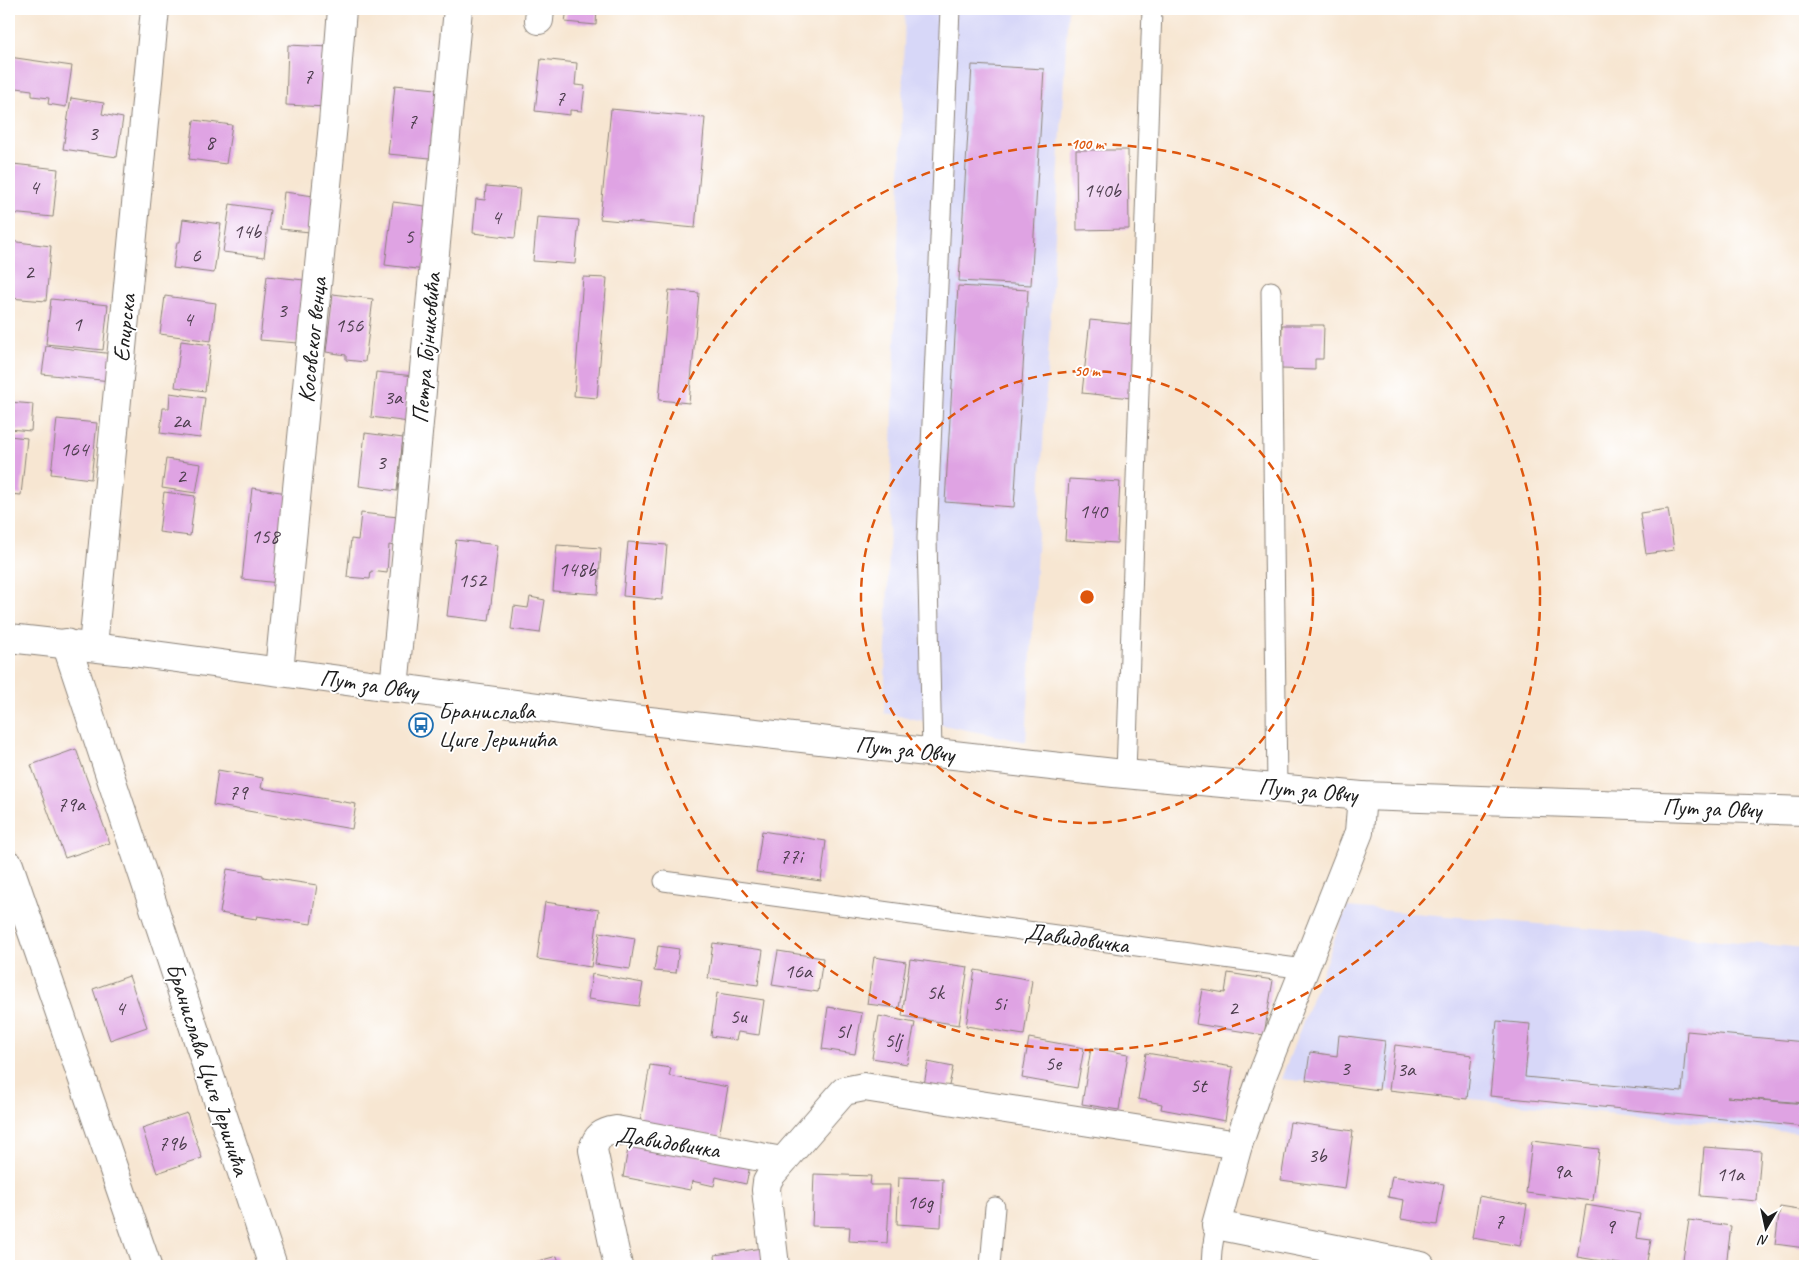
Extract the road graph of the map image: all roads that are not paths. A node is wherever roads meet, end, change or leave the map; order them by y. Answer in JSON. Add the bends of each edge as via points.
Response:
{"nodes":[{"id":1,"x":155,"y":9,"type":"edge"},
{"id":2,"x":342,"y":9,"type":"edge"},
{"id":3,"x":458,"y":9,"type":"edge"},
{"id":4,"x":950,"y":9,"type":"edge"},
{"id":5,"x":1152,"y":9,"type":"edge"},
{"id":6,"x":1271,"y":291,"type":"dead end"},
{"id":7,"x":9,"y":638,"type":"edge"},
{"id":8,"x":79,"y":645,"type":"junction"},
{"id":9,"x":279,"y":672,"type":"junction"},
{"id":10,"x":394,"y":688,"type":"junction"},
{"id":11,"x":932,"y":752,"type":"junction"},
{"id":12,"x":1126,"y":773,"type":"junction"},
{"id":13,"x":1277,"y":788,"type":"junction"},
{"id":14,"x":1362,"y":796,"type":"junction"},
{"id":15,"x":1805,"y":811,"type":"edge"},
{"id":16,"x":9,"y":865,"type":"edge"},
{"id":17,"x":664,"y":881,"type":"dead end"},
{"id":18,"x":1304,"y":969,"type":"junction"},
{"id":19,"x":1238,"y":1145,"type":"junction"},
{"id":20,"x":782,"y":1162,"type":"junction"},
{"id":21,"x":994,"y":1207,"type":"dead end"},
{"id":22,"x":1216,"y":1225,"type":"junction"},
{"id":23,"x":147,"y":1266,"type":"edge"},
{"id":24,"x":273,"y":1266,"type":"edge"},
{"id":25,"x":618,"y":1266,"type":"edge"},
{"id":26,"x":775,"y":1266,"type":"edge"},
{"id":27,"x":990,"y":1266,"type":"edge"},
{"id":28,"x":1211,"y":1266,"type":"edge"},
{"id":29,"x":1421,"y":1266,"type":"edge"}],
"edges":[{"from":1,"to":8,"type":"street","name":"Епирска"},
{"from":2,"to":9,"type":"street","name":"Косовског венца"},
{"from":3,"to":10,"type":"street","name":"Петра Гојниковића"},
{"from":4,"to":11,"type":"lane","via":[[927,538]]},
{"from":5,"to":12,"type":"lane"},
{"from":6,"to":13,"type":"lane"},
{"from":7,"to":8,"type":"street","name":"Пут за Овчу"},
{"from":8,"to":9,"type":"street","name":"Пут за Овчу"},
{"from":8,"to":24,"type":"street","name":"Бранислава Циге Јеринића"},
{"from":9,"to":10,"type":"street","name":"Пут за Овчу"},
{"from":10,"to":11,"type":"street","name":"Пут за Овчу","via":[[605,716]]},
{"from":11,"to":12,"type":"street","name":"Пут за Овчу"},
{"from":12,"to":13,"type":"street","name":"Пут за Овчу"},
{"from":13,"to":14,"type":"street","name":"Пут за Овчу"},
{"from":14,"to":15,"type":"street","name":"Пут за Овчу"},
{"from":14,"to":18,"type":"street","via":[[1359,832]]},
{"from":16,"to":23,"type":"street"},
{"from":17,"to":18,"type":"lane","name":"Давидовичка"},
{"from":18,"to":19,"type":"street"},
{"from":19,"to":20,"type":"street","via":[[864,1087],[844,1091]]},
{"from":19,"to":22,"type":"street"},
{"from":20,"to":25,"type":"street","name":"Давидовичка","via":[[616,1130],[601,1134],[593,1150]]},
{"from":20,"to":26,"type":"street","via":[[767,1182],[766,1190]]},
{"from":21,"to":27,"type":"lane"},
{"from":22,"to":28,"type":"lane"},
{"from":22,"to":29,"type":"street"}]}
